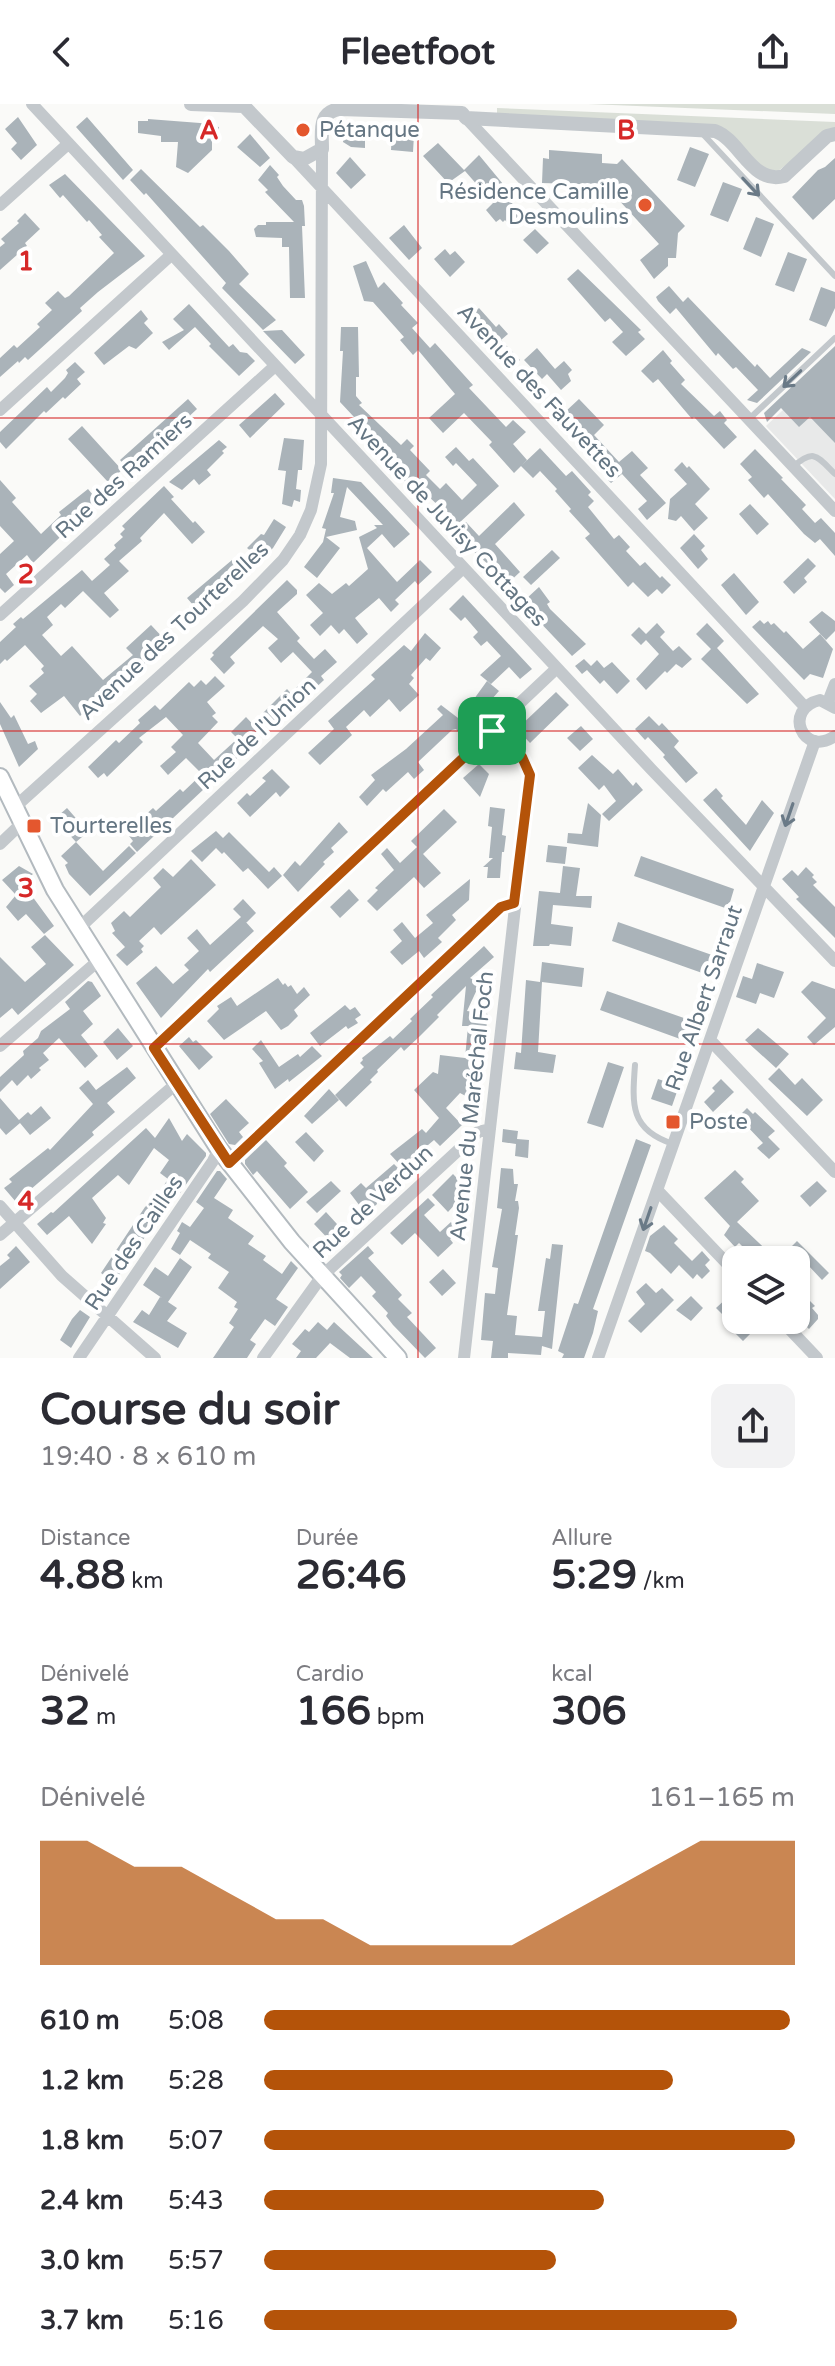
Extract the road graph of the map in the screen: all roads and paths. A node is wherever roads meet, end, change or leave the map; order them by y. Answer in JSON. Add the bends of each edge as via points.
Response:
{"nodes":[{"id":1,"x":32,"y":104,"type":"edge"},
{"id":2,"x":191,"y":104,"type":"edge"},
{"id":3,"x":242,"y":105,"type":"edge"},
{"id":4,"x":460,"y":112,"type":"edge"},
{"id":5,"x":698,"y":130,"type":"junction"},
{"id":6,"x":835,"y":134,"type":"edge"},
{"id":7,"x":68,"y":144,"type":"junction"},
{"id":8,"x":322,"y":149,"type":"junction"},
{"id":9,"x":293,"y":157,"type":"junction"},
{"id":10,"x":322,"y":189,"type":"junction"},
{"id":11,"x":0,"y":205,"type":"edge"},
{"id":12,"x":171,"y":255,"type":"junction"},
{"id":13,"x":835,"y":276,"type":"edge"},
{"id":14,"x":835,"y":338,"type":"edge"},
{"id":15,"x":275,"y":366,"type":"junction"},
{"id":16,"x":0,"y":410,"type":"edge"},
{"id":17,"x":321,"y":415,"type":"junction"},
{"id":18,"x":748,"y":420,"type":"junction"},
{"id":19,"x":793,"y":467,"type":"junction"},
{"id":20,"x":835,"y":474,"type":"edge"},
{"id":21,"x":835,"y":511,"type":"edge"},
{"id":22,"x":463,"y":568,"type":"junction"},
{"id":23,"x":0,"y":615,"type":"edge"},
{"id":24,"x":557,"y":668,"type":"junction"},
{"id":25,"x":835,"y":684,"type":"edge"},
{"id":26,"x":831,"y":705,"type":"edge"},
{"id":27,"x":805,"y":707,"type":"junction"},
{"id":28,"x":492,"y":731,"type":"junction"},
{"id":29,"x":834,"y":739,"type":"edge"},
{"id":30,"x":815,"y":741,"type":"junction"},
{"id":31,"x":0,"y":777,"type":"edge"},
{"id":32,"x":15,"y":807,"type":"junction"},
{"id":33,"x":22,"y":823,"type":"junction"},
{"id":34,"x":0,"y":844,"type":"edge"},
{"id":35,"x":763,"y":888,"type":"junction"},
{"id":36,"x":514,"y":903,"type":"junction"},
{"id":37,"x":78,"y":929,"type":"junction"},
{"id":38,"x":98,"y":961,"type":"junction"},
{"id":39,"x":835,"y":961,"type":"edge"},
{"id":40,"x":710,"y":1040,"type":"junction"},
{"id":41,"x":0,"y":1046,"type":"edge"},
{"id":42,"x":154,"y":1048,"type":"junction"},
{"id":43,"x":635,"y":1065,"type":"dead end"},
{"id":44,"x":177,"y":1083,"type":"junction"},
{"id":45,"x":490,"y":1129,"type":"junction"},
{"id":46,"x":673,"y":1144,"type":"junction"},
{"id":47,"x":224,"y":1156,"type":"junction"},
{"id":48,"x":835,"y":1172,"type":"edge"},
{"id":49,"x":657,"y":1190,"type":"junction"},
{"id":50,"x":0,"y":1206,"type":"edge"},
{"id":51,"x":14,"y":1223,"type":"junction"},
{"id":52,"x":0,"y":1235,"type":"edge"},
{"id":53,"x":722,"y":1258,"type":"edge"},
{"id":54,"x":322,"y":1276,"type":"junction"},
{"id":55,"x":107,"y":1316,"type":"junction"},
{"id":56,"x":794,"y":1334,"type":"edge"},
{"id":57,"x":79,"y":1358,"type":"edge"},
{"id":58,"x":155,"y":1358,"type":"edge"},
{"id":59,"x":263,"y":1358,"type":"edge"},
{"id":60,"x":398,"y":1358,"type":"edge"},
{"id":61,"x":464,"y":1358,"type":"edge"},
{"id":62,"x":598,"y":1358,"type":"edge"},
{"id":63,"x":817,"y":1358,"type":"edge"}],
"edges":[{"from":1,"to":7,"type":"street","name":"Avenue de Juvisy Cottages"},
{"from":2,"to":3,"type":"street"},
{"from":3,"to":9,"type":"street","name":"Avenue des Fauvettes"},
{"from":4,"to":5,"type":"street"},
{"from":4,"to":8,"type":"street","name":"Avenue des Tourterelles","via":[[329,111],[322,124]]},
{"from":4,"to":18,"type":"street"},
{"from":5,"to":6,"type":"street","via":[[723,134],[759,173],[776,178]]},
{"from":5,"to":13,"type":"lane","one_way":true},
{"from":7,"to":11,"type":"street"},
{"from":7,"to":12,"type":"street","name":"Avenue de Juvisy Cottages"},
{"from":8,"to":9,"type":"street","via":[[304,159]]},
{"from":8,"to":10,"type":"street","name":"Avenue des Tourterelles"},
{"from":9,"to":10,"type":"street","name":"Avenue des Fauvettes"},
{"from":10,"to":17,"type":"street","name":"Avenue des Tourterelles"},
{"from":10,"to":27,"type":"street","name":"Avenue des Fauvettes"},
{"from":12,"to":15,"type":"street","name":"Avenue de Juvisy Cottages"},
{"from":12,"to":16,"type":"street"},
{"from":14,"to":18,"type":"lane","one_way":true},
{"from":15,"to":17,"type":"street","name":"Avenue de Juvisy Cottages"},
{"from":15,"to":23,"type":"street","name":"Rue des Ramiers"},
{"from":17,"to":22,"type":"street","name":"Avenue de Juvisy Cottages"},
{"from":17,"to":32,"type":"street","name":"Avenue des Tourterelles","via":[[318,487],[300,535],[283,560]]},
{"from":18,"to":19,"type":"street"},
{"from":19,"to":20,"type":"lane","via":[[812,454]]},
{"from":19,"to":21,"type":"street"},
{"from":22,"to":24,"type":"street","name":"Avenue de Juvisy Cottages"},
{"from":22,"to":37,"type":"street","name":"Rue de l'Union"},
{"from":24,"to":28,"type":"street"},
{"from":24,"to":35,"type":"street","name":"Avenue de Juvisy Cottages"},
{"from":25,"to":26,"type":"street"},
{"from":26,"to":27,"type":"street","via":[[818,700]]},
{"from":27,"to":30,"type":"street","via":[[798,722],[804,735]]},
{"from":28,"to":36,"type":"street","name":"Avenue du Maréchal Foch","via":[[522,757],[530,775]]},
{"from":28,"to":42,"type":"street"},
{"from":29,"to":30,"type":"street"},
{"from":30,"to":35,"type":"street","name":"Rue Albert Sarraut","one_way":true},
{"from":31,"to":32,"type":"main road"},
{"from":32,"to":33,"type":"main road"},
{"from":33,"to":34,"type":"street"},
{"from":33,"to":37,"type":"main road"},
{"from":35,"to":39,"type":"street","name":"Avenue de Juvisy Cottages"},
{"from":35,"to":40,"type":"street","name":"Rue Albert Sarraut"},
{"from":36,"to":45,"type":"street","name":"Avenue du Maréchal Foch"},
{"from":36,"to":47,"type":"street","name":"Rue des Cailles","via":[[501,907]]},
{"from":37,"to":38,"type":"main road"},
{"from":38,"to":41,"type":"street"},
{"from":38,"to":42,"type":"main road"},
{"from":40,"to":46,"type":"street","name":"Rue Albert Sarraut"},
{"from":40,"to":48,"type":"street"},
{"from":42,"to":44,"type":"main road"},
{"from":43,"to":46,"type":"lane","via":[[635,1115],[649,1132]]},
{"from":44,"to":47,"type":"main road"},
{"from":44,"to":51,"type":"street"},
{"from":45,"to":54,"type":"street","name":"Rue de Verdun","via":[[478,1132]]},
{"from":45,"to":61,"type":"street","name":"Avenue du Maréchal Foch"},
{"from":46,"to":49,"type":"street","name":"Rue Albert Sarraut"},
{"from":47,"to":54,"type":"main road"},
{"from":47,"to":55,"type":"street","name":"Rue des Cailles","via":[[213,1161]]},
{"from":49,"to":53,"type":"street"},
{"from":49,"to":62,"type":"street","name":"Rue Albert Sarraut","one_way":true},
{"from":50,"to":51,"type":"street"},
{"from":51,"to":52,"type":"street"},
{"from":51,"to":55,"type":"street"},
{"from":54,"to":59,"type":"street","name":"Rue de Verdun"},
{"from":54,"to":60,"type":"main road"},
{"from":55,"to":57,"type":"street","name":"Rue des Cailles"},
{"from":55,"to":58,"type":"street"},
{"from":56,"to":63,"type":"street"}]}
